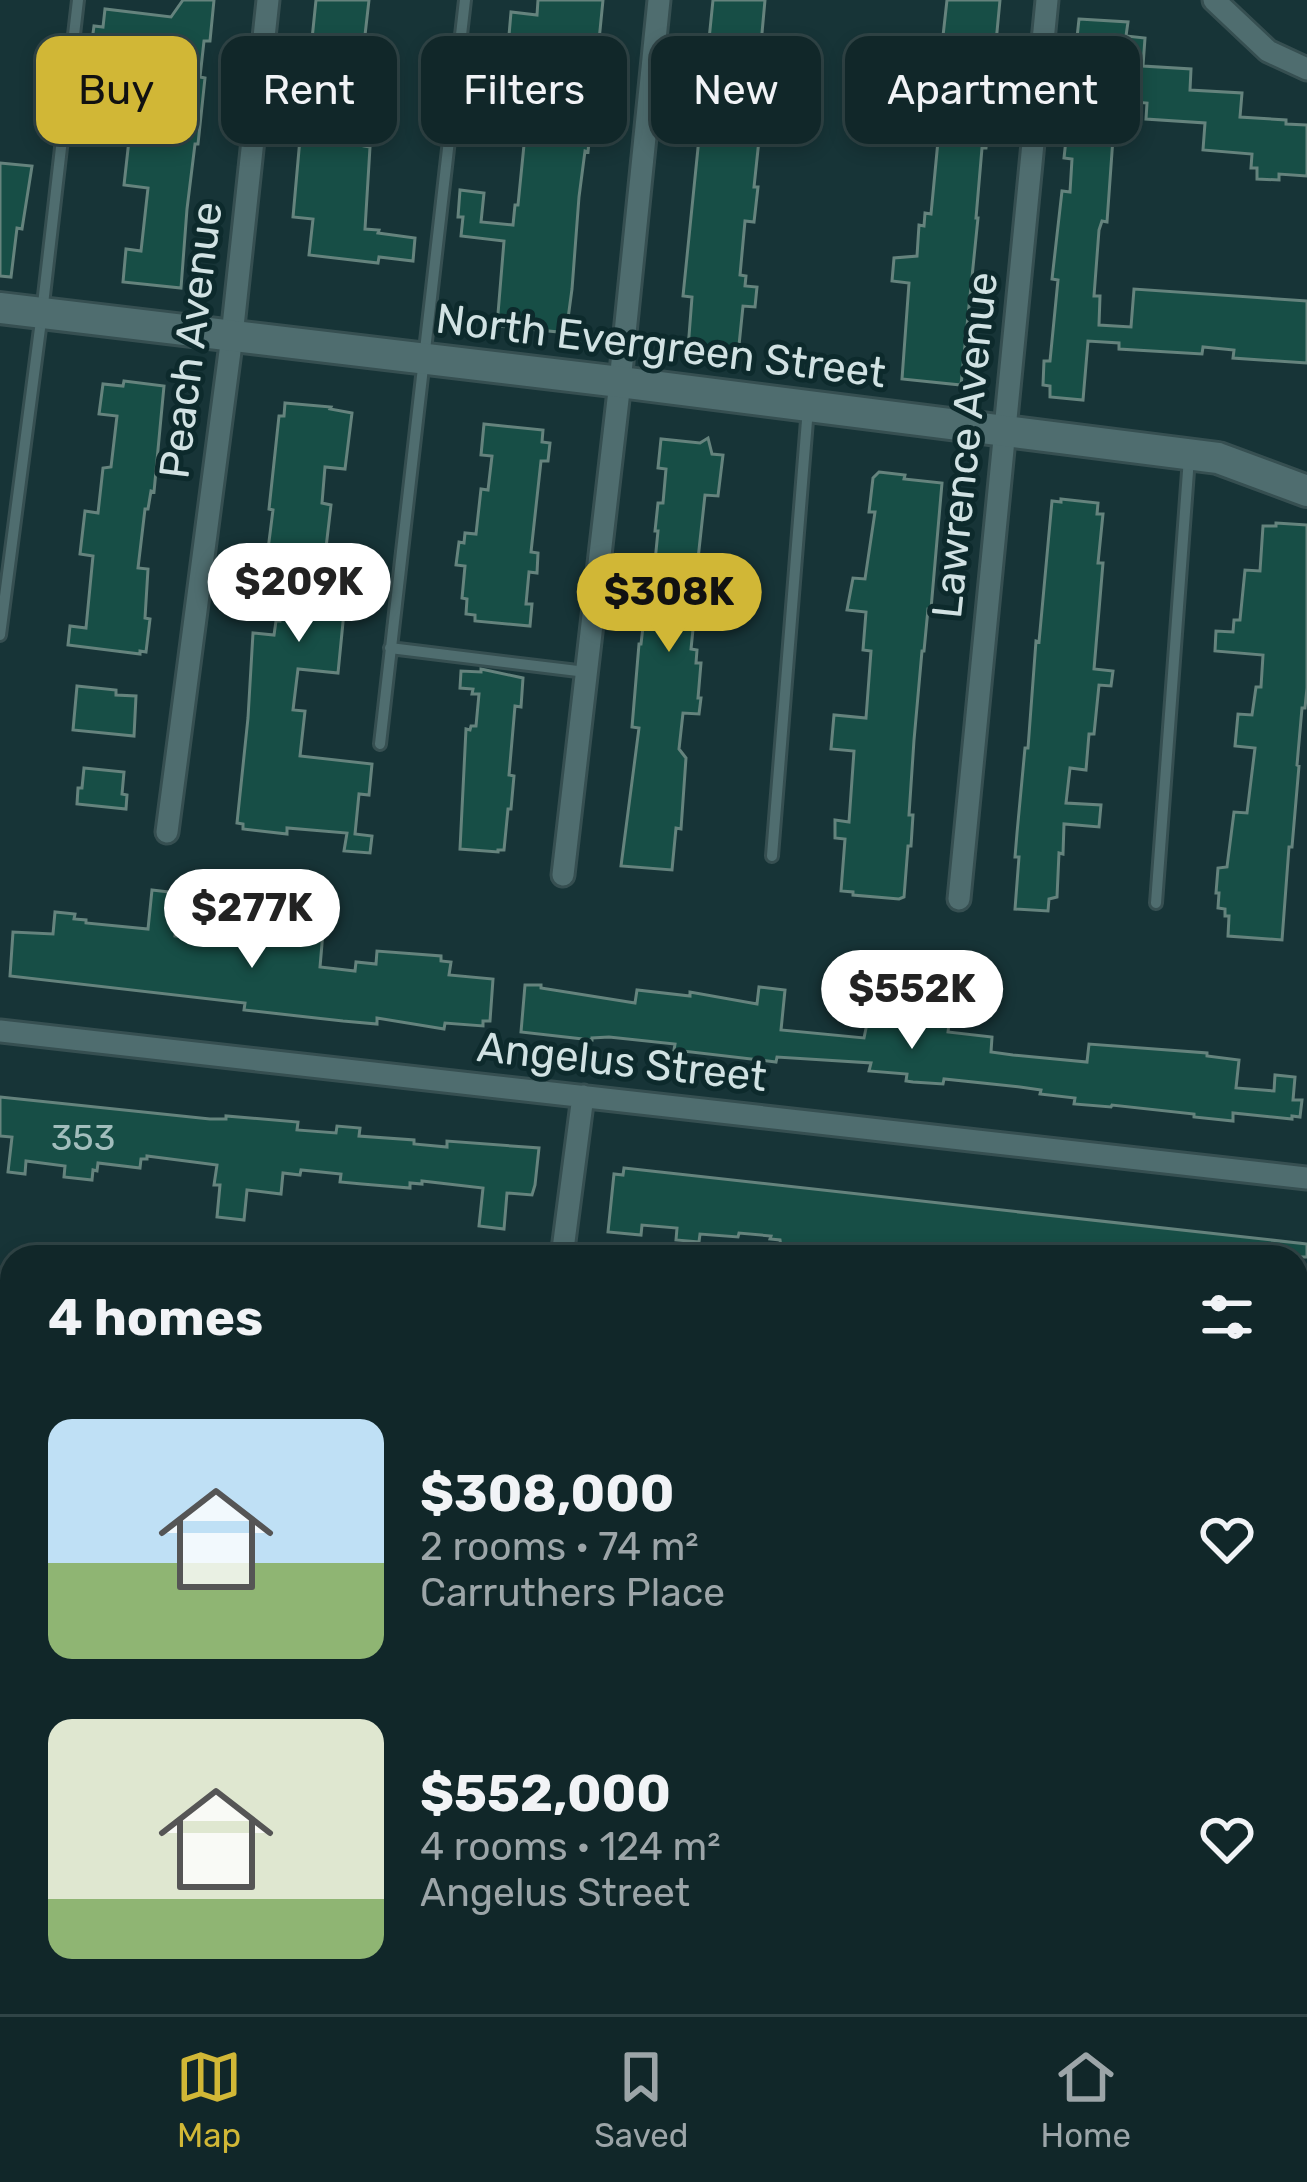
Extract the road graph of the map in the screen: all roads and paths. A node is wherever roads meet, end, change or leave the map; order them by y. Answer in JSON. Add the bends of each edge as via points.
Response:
{"nodes":[{"id":1,"x":78,"y":0,"type":"edge"},
{"id":2,"x":268,"y":0,"type":"edge"},
{"id":3,"x":465,"y":0,"type":"edge"},
{"id":4,"x":659,"y":0,"type":"edge"},
{"id":5,"x":1047,"y":0,"type":"edge"},
{"id":6,"x":1214,"y":0,"type":"edge"},
{"id":7,"x":1307,"y":69,"type":"edge"},
{"id":8,"x":0,"y":308,"type":"edge"},
{"id":9,"x":42,"y":314,"type":"junction"},
{"id":10,"x":232,"y":336,"type":"junction"},
{"id":11,"x":423,"y":359,"type":"junction"},
{"id":12,"x":620,"y":382,"type":"junction"},
{"id":13,"x":808,"y":405,"type":"junction"},
{"id":14,"x":1004,"y":430,"type":"junction"},
{"id":15,"x":1190,"y":454,"type":"junction"},
{"id":16,"x":1307,"y":491,"type":"edge"},
{"id":17,"x":0,"y":634,"type":"edge"},
{"id":18,"x":390,"y":648,"type":"junction"},
{"id":19,"x":586,"y":672,"type":"junction"},
{"id":20,"x":380,"y":743,"type":"dead end"},
{"id":21,"x":167,"y":832,"type":"dead end"},
{"id":22,"x":772,"y":856,"type":"dead end"},
{"id":23,"x":563,"y":875,"type":"dead end"},
{"id":24,"x":959,"y":898,"type":"dead end"},
{"id":25,"x":1156,"y":903,"type":"dead end"},
{"id":26,"x":0,"y":1031,"type":"edge"},
{"id":27,"x":583,"y":1096,"type":"junction"},
{"id":28,"x":1307,"y":1178,"type":"edge"},
{"id":29,"x":564,"y":1245,"type":"edge"}],
"edges":[{"from":1,"to":9,"type":"lane"},
{"from":2,"to":10,"type":"street","name":"Peach Avenue"},
{"from":3,"to":11,"type":"lane"},
{"from":4,"to":12,"type":"street"},
{"from":5,"to":14,"type":"street","name":"Lawrence Avenue"},
{"from":6,"to":7,"type":"street","via":[[1268,51]]},
{"from":8,"to":9,"type":"street","name":"North Evergreen Street"},
{"from":9,"to":10,"type":"street","name":"North Evergreen Street"},
{"from":9,"to":17,"type":"lane"},
{"from":10,"to":11,"type":"street","name":"North Evergreen Street"},
{"from":10,"to":21,"type":"street","name":"Peach Avenue"},
{"from":11,"to":12,"type":"street","name":"North Evergreen Street"},
{"from":11,"to":18,"type":"lane"},
{"from":12,"to":13,"type":"street","name":"North Evergreen Street"},
{"from":12,"to":19,"type":"street"},
{"from":13,"to":14,"type":"street","name":"North Evergreen Street"},
{"from":13,"to":22,"type":"lane"},
{"from":14,"to":15,"type":"street","name":"North Evergreen Street"},
{"from":14,"to":24,"type":"street","name":"Lawrence Avenue"},
{"from":15,"to":16,"type":"street","name":"North Evergreen Street"},
{"from":15,"to":25,"type":"lane"},
{"from":18,"to":19,"type":"lane"},
{"from":18,"to":20,"type":"lane"},
{"from":19,"to":23,"type":"street"},
{"from":26,"to":27,"type":"street","name":"Angelus Street"},
{"from":27,"to":28,"type":"street","name":"Angelus Street"},
{"from":27,"to":29,"type":"street"}]}
